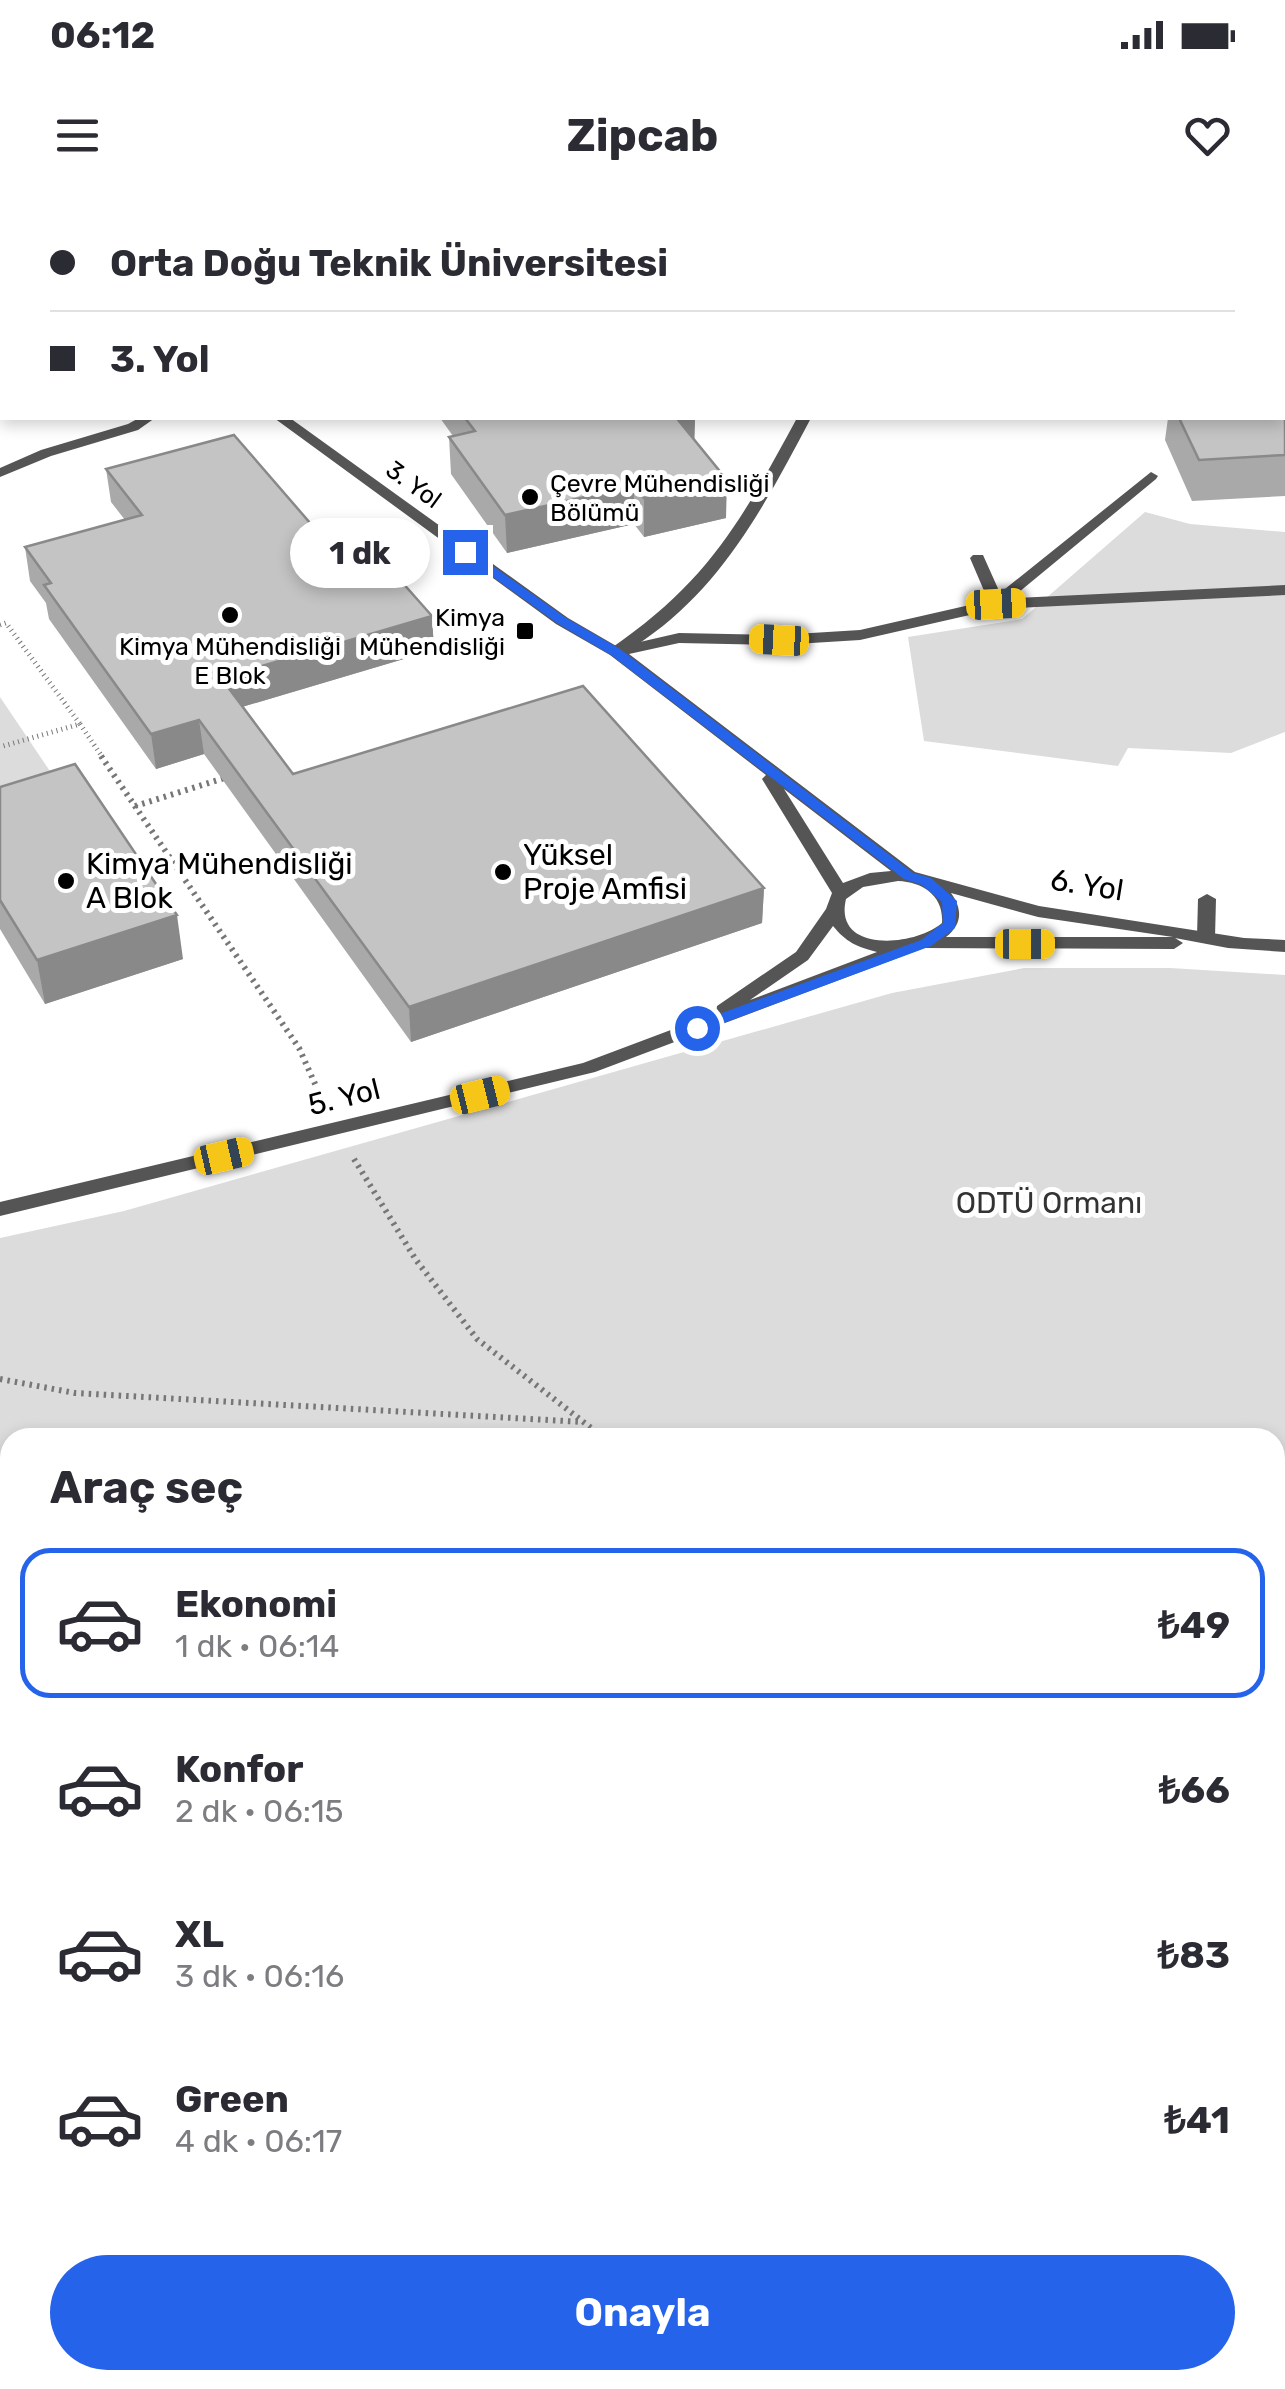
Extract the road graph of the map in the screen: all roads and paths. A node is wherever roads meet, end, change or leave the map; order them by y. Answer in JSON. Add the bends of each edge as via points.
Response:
{"nodes":[{"id":1,"x":145,"y":420,"type":"edge"},
{"id":2,"x":284,"y":420,"type":"edge"},
{"id":3,"x":803,"y":420,"type":"edge"},
{"id":4,"x":0,"y":473,"type":"edge"},
{"id":5,"x":1150,"y":476,"type":"dead end"},
{"id":6,"x":978,"y":558,"type":"dead end"},
{"id":7,"x":1285,"y":590,"type":"edge"},
{"id":8,"x":996,"y":604,"type":"junction"},
{"id":9,"x":0,"y":625,"type":"edge"},
{"id":10,"x":616,"y":652,"type":"junction"},
{"id":11,"x":80,"y":724,"type":"junction"},
{"id":12,"x":0,"y":747,"type":"edge"},
{"id":13,"x":760,"y":766,"type":"junction"},
{"id":14,"x":245,"y":772,"type":"edge"},
{"id":15,"x":134,"y":806,"type":"junction"},
{"id":16,"x":918,"y":879,"type":"junction"},
{"id":17,"x":1207,"y":899,"type":"dead end"},
{"id":18,"x":838,"y":901,"type":"junction"},
{"id":19,"x":1206,"y":937,"type":"junction"},
{"id":20,"x":1240,"y":942,"type":"junction"},
{"id":21,"x":917,"y":945,"type":"junction"},
{"id":22,"x":1285,"y":946,"type":"edge"},
{"id":23,"x":697,"y":1028,"type":"junction"},
{"id":24,"x":336,"y":1130,"type":"junction"},
{"id":25,"x":0,"y":1209,"type":"edge"},
{"id":26,"x":0,"y":1379,"type":"edge"},
{"id":27,"x":584,"y":1422,"type":"junction"},
{"id":28,"x":592,"y":1428,"type":"edge"}],
"edges":[{"from":1,"to":4,"type":"street"},
{"from":2,"to":10,"type":"street","name":"3. Yol","via":[[562,621]]},
{"from":3,"to":10,"type":"street","via":[[744,530],[697,590]]},
{"from":5,"to":8,"type":"street"},
{"from":6,"to":8,"type":"street"},
{"from":7,"to":8,"type":"street"},
{"from":8,"to":10,"type":"street","via":[[860,635],[679,638]]},
{"from":9,"to":11,"type":"path","via":[[6,624]]},
{"from":10,"to":13,"type":"street","name":"3. Yol"},
{"from":11,"to":12,"type":"path"},
{"from":11,"to":15,"type":"path"},
{"from":13,"to":16,"type":"street","name":"3. Yol"},
{"from":13,"to":18,"type":"street","name":"3. Yol","via":[[791,808]]},
{"from":14,"to":15,"type":"path"},
{"from":15,"to":24,"type":"path","via":[[299,1048]]},
{"from":16,"to":18,"type":"street","via":[[869,877]]},
{"from":16,"to":19,"type":"street","name":"6. Yol","via":[[1038,911]]},
{"from":16,"to":21,"type":"street","via":[[950,901],[953,913],[950,925]]},
{"from":17,"to":19,"type":"street"},
{"from":18,"to":21,"type":"street","via":[[840,922],[866,942]]},
{"from":18,"to":23,"type":"street","name":"5. Yol","via":[[802,956]]},
{"from":19,"to":20,"type":"street","name":"6. Yol"},
{"from":20,"to":21,"type":"street","name":"6. Yol"},
{"from":20,"to":22,"type":"street","name":"6. Yol"},
{"from":21,"to":23,"type":"street","name":"5. Yol"},
{"from":23,"to":24,"type":"street","name":"5. Yol","via":[[588,1068]]},
{"from":24,"to":25,"type":"street","name":"5. Yol"},
{"from":24,"to":27,"type":"path","via":[[416,1260],[477,1338]]},
{"from":26,"to":27,"type":"path","via":[[74,1393]]},
{"from":27,"to":28,"type":"path"}]}
